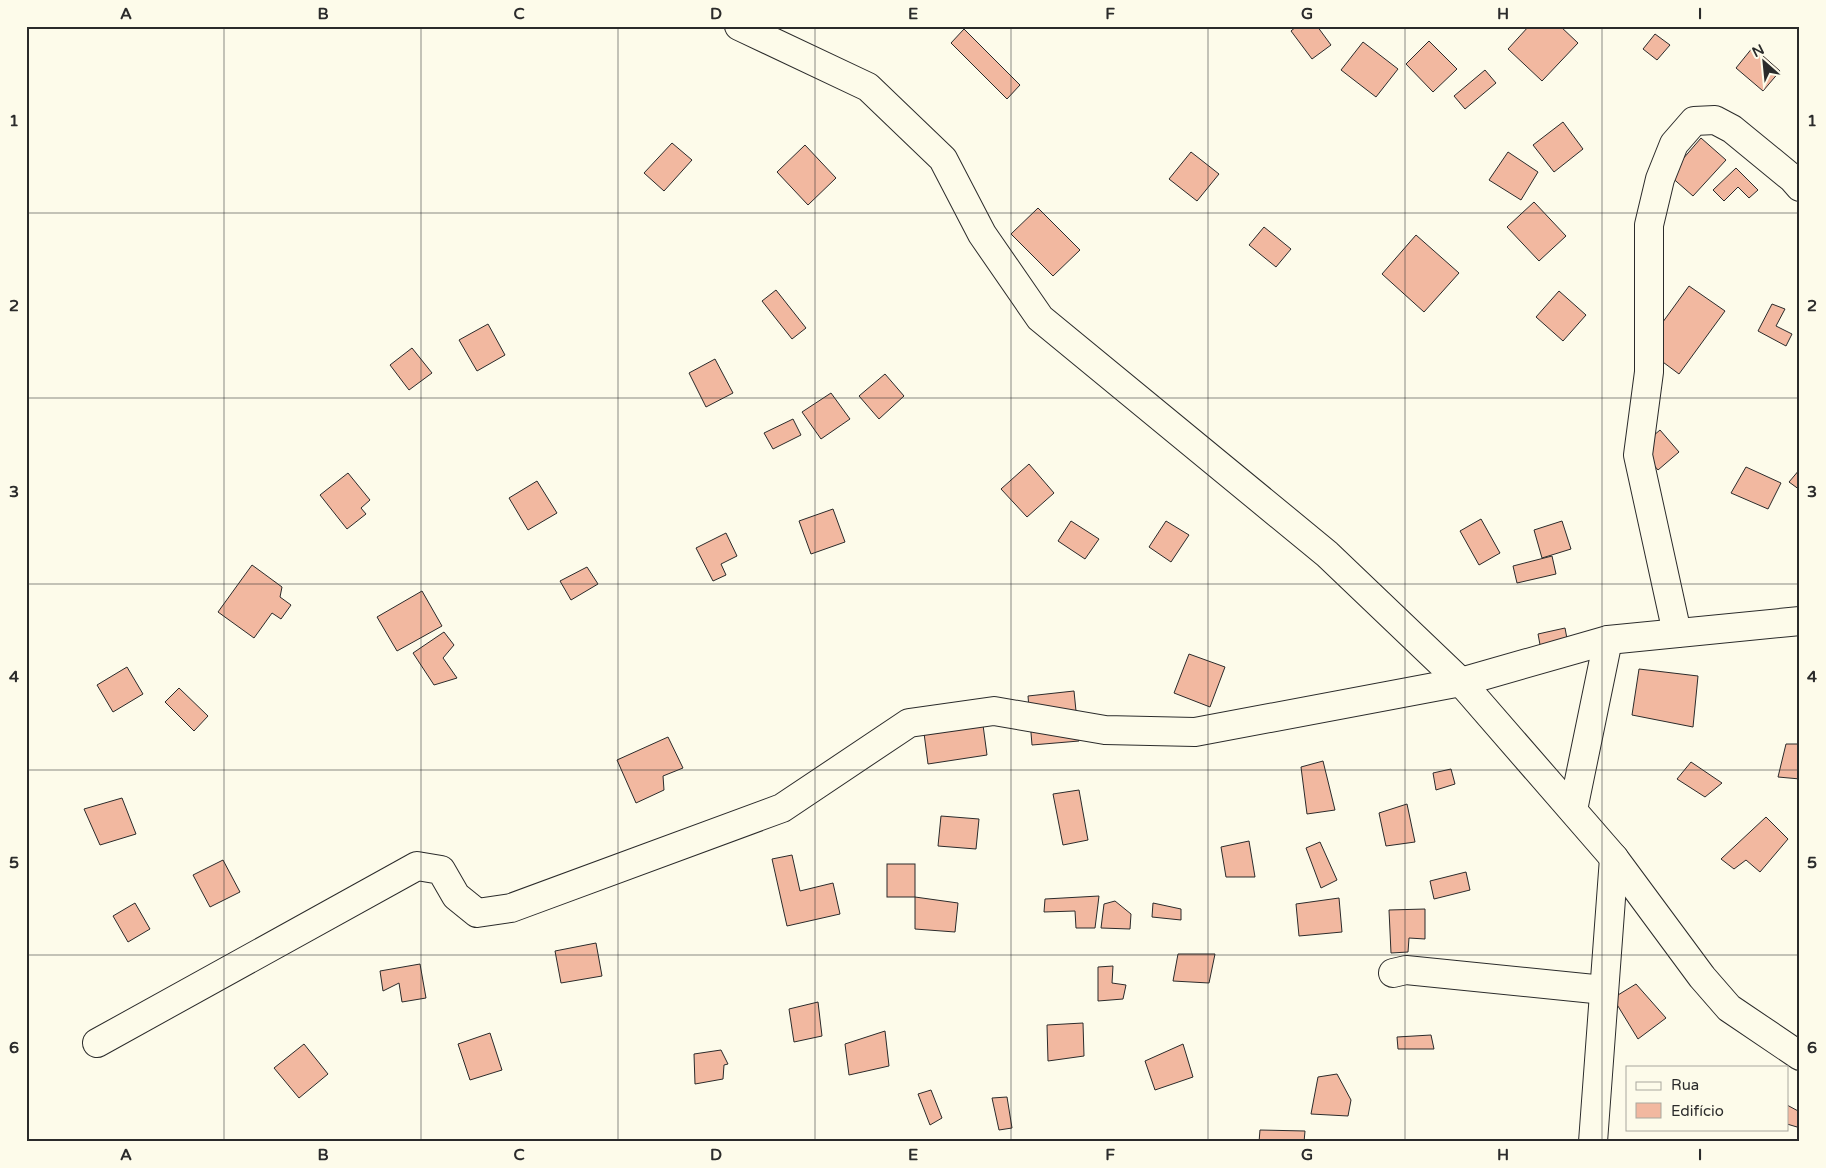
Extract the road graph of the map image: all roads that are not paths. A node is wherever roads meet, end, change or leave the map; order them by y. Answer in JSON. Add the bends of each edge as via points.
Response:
{"nodes":[{"id":1,"x":739,"y":26,"type":"edge"},
{"id":2,"x":1800,"y":187,"type":"edge"},
{"id":3,"x":1800,"y":621,"type":"edge"},
{"id":4,"x":1677,"y":633,"type":"junction"},
{"id":5,"x":1608,"y":640,"type":"junction"},
{"id":6,"x":1460,"y":682,"type":"junction"},
{"id":7,"x":1573,"y":810,"type":"junction"},
{"id":8,"x":1614,"y":858,"type":"junction"},
{"id":9,"x":1393,"y":973,"type":"dead end"},
{"id":10,"x":1604,"y":990,"type":"junction"},
{"id":11,"x":97,"y":1043,"type":"dead end"},
{"id":12,"x":1800,"y":1056,"type":"edge"},
{"id":13,"x":1593,"y":1142,"type":"edge"}],
"edges":[{"from":1,"to":6,"type":"street","via":[[868,87],[943,159],[982,234],[1040,318],[1327,554]]},
{"from":2,"to":4,"type":"street","via":[[1732,129],[1715,120],[1694,122],[1674,144],[1660,179],[1649,226],[1649,372],[1638,456]]},
{"from":3,"to":4,"type":"street"},
{"from":4,"to":5,"type":"street"},
{"from":5,"to":6,"type":"street"},
{"from":5,"to":7,"type":"street"},
{"from":6,"to":7,"type":"street"},
{"from":6,"to":11,"type":"street","via":[[1195,732],[1105,730],[994,711],[910,723],[782,808],[511,908],[477,913],[456,896],[441,870],[417,866]]},
{"from":7,"to":8,"type":"street"},
{"from":8,"to":10,"type":"street"},
{"from":8,"to":12,"type":"street","via":[[1702,977],[1729,1008]]},
{"from":9,"to":10,"type":"street","via":[[1406,970]]},
{"from":10,"to":13,"type":"street"}]}
